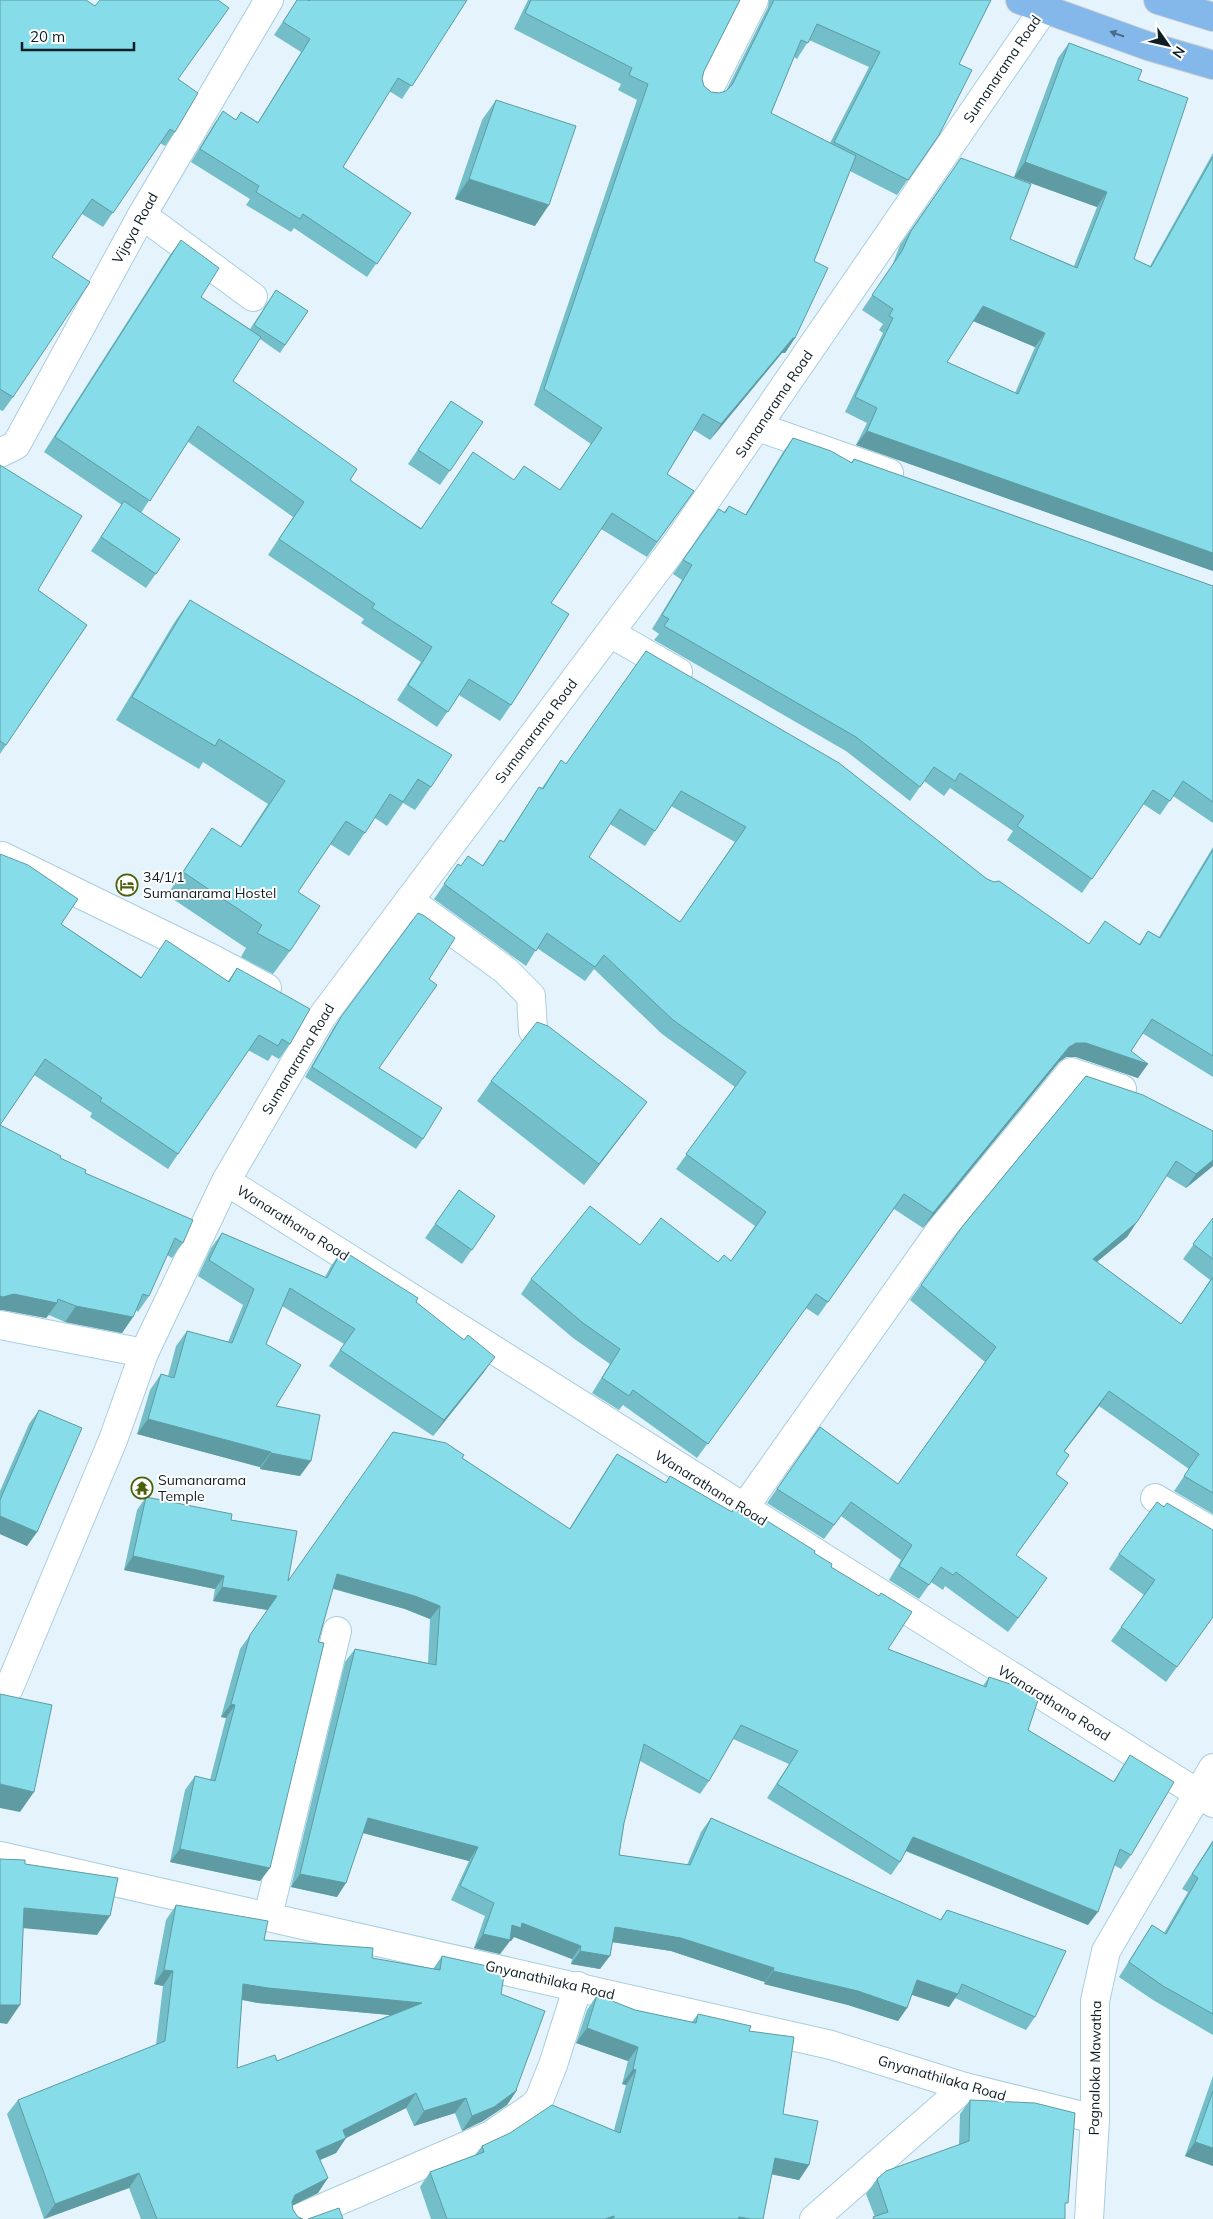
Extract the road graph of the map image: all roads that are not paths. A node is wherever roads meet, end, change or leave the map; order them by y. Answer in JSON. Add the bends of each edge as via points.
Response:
{"nodes":[{"id":1,"x":269,"y":0,"type":"edge"},
{"id":2,"x":754,"y":0,"type":"edge"},
{"id":3,"x":1158,"y":0,"type":"edge"},
{"id":4,"x":1032,"y":4,"type":"edge"},
{"id":5,"x":1213,"y":17,"type":"edge"},
{"id":6,"x":1213,"y":65,"type":"edge"},
{"id":7,"x":707,"y":93,"type":"edge"},
{"id":8,"x":142,"y":215,"type":"junction"},
{"id":9,"x":253,"y":297,"type":"dead end"},
{"id":10,"x":758,"y":427,"type":"junction"},
{"id":11,"x":0,"y":453,"type":"edge"},
{"id":12,"x":916,"y":483,"type":"edge"},
{"id":13,"x":610,"y":633,"type":"junction"},
{"id":14,"x":703,"y":686,"type":"edge"},
{"id":15,"x":0,"y":858,"type":"edge"},
{"id":16,"x":409,"y":900,"type":"junction"},
{"id":17,"x":321,"y":1018,"type":"junction"},
{"id":18,"x":534,"y":1031,"type":"edge"},
{"id":19,"x":1148,"y":1099,"type":"edge"},
{"id":20,"x":226,"y":1181,"type":"junction"},
{"id":21,"x":0,"y":1325,"type":"edge"},
{"id":22,"x":144,"y":1352,"type":"junction"},
{"id":23,"x":1155,"y":1498,"type":"dead end"},
{"id":24,"x":744,"y":1508,"type":"junction"},
{"id":25,"x":1213,"y":1532,"type":"edge"},
{"id":26,"x":337,"y":1631,"type":"dead end"},
{"id":27,"x":9,"y":1688,"type":"dead end"},
{"id":28,"x":1213,"y":1768,"type":"edge"},
{"id":29,"x":1205,"y":1798,"type":"edge"},
{"id":30,"x":0,"y":1856,"type":"edge"},
{"id":31,"x":268,"y":1916,"type":"junction"},
{"id":32,"x":578,"y":1986,"type":"junction"},
{"id":33,"x":965,"y":2088,"type":"junction"},
{"id":34,"x":1096,"y":2119,"type":"junction"},
{"id":35,"x":297,"y":2219,"type":"edge"},
{"id":36,"x":814,"y":2219,"type":"edge"},
{"id":37,"x":1089,"y":2219,"type":"edge"}],
"edges":[{"from":1,"to":8,"type":"street","name":"Vijaya Road"},
{"from":2,"to":7,"type":"street"},
{"from":3,"to":5,"type":"highway"},
{"from":6,"to":4,"type":"highway","one_way":true,"via":[[1148,46]]},
{"from":4,"to":10,"type":"street","name":"Sumanarama Road"},
{"from":8,"to":9,"type":"street"},
{"from":8,"to":11,"type":"street","name":"Vijaya Road","via":[[16,445]]},
{"from":10,"to":12,"type":"street"},
{"from":10,"to":13,"type":"street","name":"Sumanarama Road"},
{"from":13,"to":14,"type":"street"},
{"from":13,"to":16,"type":"street","name":"Sumanarama Road"},
{"from":15,"to":17,"type":"street","via":[[2,856],[213,959]]},
{"from":16,"to":17,"type":"street","name":"Sumanarama Road"},
{"from":16,"to":18,"type":"street","via":[[505,970],[531,996]]},
{"from":17,"to":20,"type":"street","name":"Sumanarama Road"},
{"from":19,"to":24,"type":"street","via":[[1071,1072],[939,1232]]},
{"from":20,"to":22,"type":"street","name":"Sumanarama Road"},
{"from":20,"to":24,"type":"street","name":"Wanarathana Road"},
{"from":21,"to":22,"type":"street"},
{"from":22,"to":27,"type":"street","name":"Sumanarama Road","via":[[114,1440]]},
{"from":23,"to":25,"type":"street"},
{"from":24,"to":29,"type":"street","name":"Wanarathana Road"},
{"from":26,"to":31,"type":"street"},
{"from":28,"to":29,"type":"street","name":"Pagnaloka Mawatha"},
{"from":29,"to":34,"type":"street","name":"Pagnaloka Mawatha","via":[[1106,1951],[1095,2001]]},
{"from":30,"to":31,"type":"street","name":"Gnyanathilaka Road"},
{"from":31,"to":32,"type":"street","name":"Gnyanathilaka Road"},
{"from":32,"to":33,"type":"street","name":"Gnyanathilaka Road","via":[[831,2045]]},
{"from":32,"to":35,"type":"street","via":[[553,2065],[539,2100],[532,2107],[491,2134]]},
{"from":33,"to":34,"type":"street","name":"Gnyanathilaka Road"},
{"from":33,"to":36,"type":"street"},
{"from":34,"to":37,"type":"street","name":"Pagnaloka Mawatha"}]}
